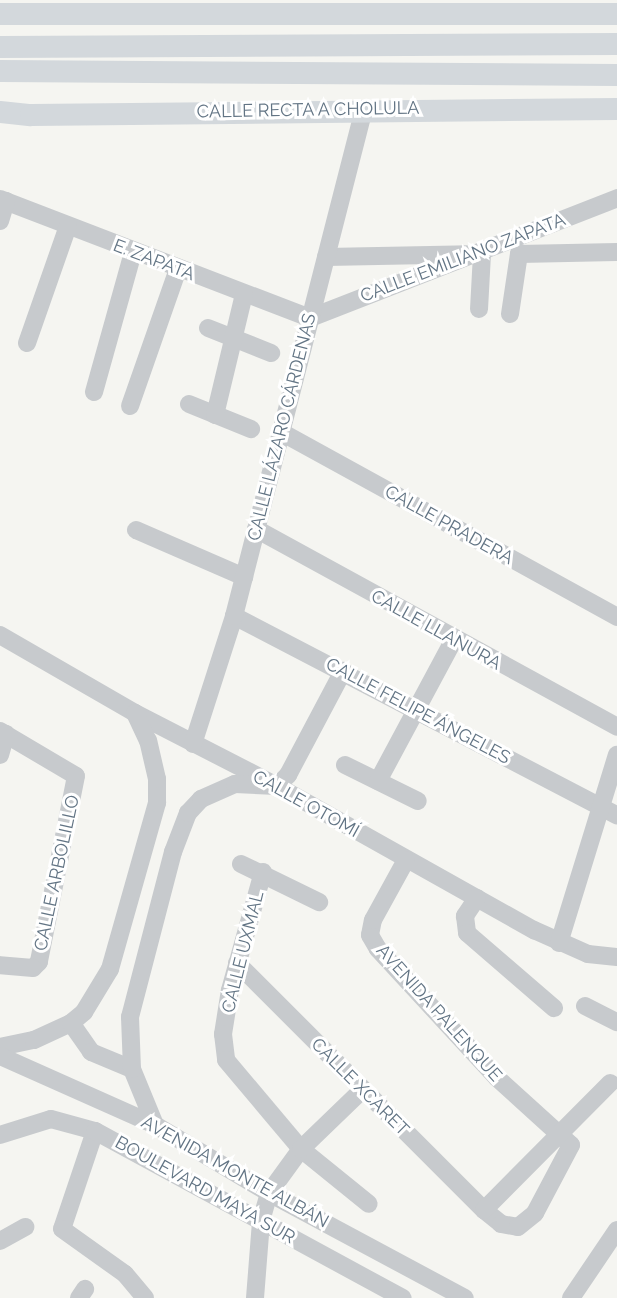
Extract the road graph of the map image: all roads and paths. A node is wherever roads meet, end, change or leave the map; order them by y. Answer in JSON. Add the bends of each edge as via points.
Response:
{"nodes":[{"id":1,"x":584,"y":7,"type":"edge"},
{"id":2,"x":393,"y":8,"type":"edge"},
{"id":3,"x":0,"y":14,"type":"edge"},
{"id":4,"x":617,"y":14,"type":"edge"},
{"id":5,"x":189,"y":15,"type":"junction"},
{"id":6,"x":617,"y":44,"type":"edge"},
{"id":7,"x":445,"y":45,"type":"junction"},
{"id":8,"x":65,"y":46,"type":"junction"},
{"id":9,"x":0,"y":47,"type":"edge"},
{"id":10,"x":0,"y":71,"type":"edge"},
{"id":11,"x":617,"y":75,"type":"edge"},
{"id":12,"x":0,"y":101,"type":"edge"},
{"id":13,"x":364,"y":109,"type":"junction"},
{"id":14,"x":617,"y":109,"type":"edge"},
{"id":15,"x":0,"y":112,"type":"edge"},
{"id":16,"x":31,"y":115,"type":"junction"},
{"id":17,"x":617,"y":198,"type":"edge"},
{"id":18,"x":3,"y":200,"type":"edge"},
{"id":19,"x":0,"y":221,"type":"edge"},
{"id":20,"x":68,"y":226,"type":"junction"},
{"id":21,"x":133,"y":252,"type":"junction"},
{"id":22,"x":617,"y":252,"type":"edge"},
{"id":23,"x":477,"y":254,"type":"junction"},
{"id":24,"x":326,"y":257,"type":"junction"},
{"id":25,"x":178,"y":270,"type":"junction"},
{"id":26,"x":244,"y":294,"type":"junction"},
{"id":27,"x":479,"y":309,"type":"dead end"},
{"id":28,"x":510,"y":314,"type":"dead end"},
{"id":29,"x":310,"y":318,"type":"junction"},
{"id":30,"x":208,"y":328,"type":"dead end"},
{"id":31,"x":233,"y":338,"type":"junction"},
{"id":32,"x":27,"y":343,"type":"dead end"},
{"id":33,"x":271,"y":353,"type":"dead end"},
{"id":34,"x":94,"y":392,"type":"dead end"},
{"id":35,"x":189,"y":404,"type":"dead end"},
{"id":36,"x":130,"y":406,"type":"dead end"},
{"id":37,"x":214,"y":415,"type":"junction"},
{"id":38,"x":251,"y":429,"type":"dead end"},
{"id":39,"x":281,"y":432,"type":"junction"},
{"id":40,"x":256,"y":529,"type":"junction"},
{"id":41,"x":136,"y":530,"type":"dead end"},
{"id":42,"x":244,"y":577,"type":"junction"},
{"id":43,"x":234,"y":616,"type":"junction"},
{"id":44,"x":617,"y":617,"type":"edge"},
{"id":45,"x":0,"y":635,"type":"edge"},
{"id":46,"x":453,"y":641,"type":"junction"},
{"id":47,"x":343,"y":671,"type":"junction"},
{"id":48,"x":415,"y":709,"type":"junction"},
{"id":49,"x":135,"y":713,"type":"junction"},
{"id":50,"x":617,"y":728,"type":"edge"},
{"id":51,"x":3,"y":733,"type":"edge"},
{"id":52,"x":193,"y":744,"type":"junction"},
{"id":53,"x":0,"y":755,"type":"edge"},
{"id":54,"x":617,"y":755,"type":"edge"},
{"id":55,"x":345,"y":765,"type":"dead end"},
{"id":56,"x":378,"y":781,"type":"junction"},
{"id":57,"x":277,"y":786,"type":"junction"},
{"id":58,"x":418,"y":801,"type":"dead end"},
{"id":59,"x":609,"y":810,"type":"edge"},
{"id":60,"x":406,"y":860,"type":"junction"},
{"id":61,"x":241,"y":864,"type":"dead end"},
{"id":62,"x":263,"y":872,"type":"junction"},
{"id":63,"x":477,"y":897,"type":"junction"},
{"id":64,"x":319,"y":902,"type":"dead end"},
{"id":65,"x":559,"y":943,"type":"junction"},
{"id":66,"x":617,"y":957,"type":"edge"},
{"id":67,"x":237,"y":963,"type":"junction"},
{"id":68,"x":0,"y":965,"type":"edge"},
{"id":69,"x":585,"y":1006,"type":"dead end"},
{"id":70,"x":554,"y":1008,"type":"dead end"},
{"id":71,"x":617,"y":1022,"type":"edge"},
{"id":72,"x":70,"y":1023,"type":"junction"},
{"id":73,"x":0,"y":1047,"type":"edge"},
{"id":74,"x":0,"y":1056,"type":"edge"},
{"id":75,"x":132,"y":1069,"type":"junction"},
{"id":76,"x":610,"y":1083,"type":"dead end"},
{"id":77,"x":362,"y":1090,"type":"junction"},
{"id":78,"x":155,"y":1125,"type":"junction"},
{"id":79,"x":95,"y":1131,"type":"junction"},
{"id":80,"x":0,"y":1135,"type":"edge"},
{"id":81,"x":565,"y":1140,"type":"junction"},
{"id":82,"x":301,"y":1149,"type":"junction"},
{"id":83,"x":269,"y":1193,"type":"junction"},
{"id":84,"x":369,"y":1204,"type":"dead end"},
{"id":85,"x":484,"y":1210,"type":"junction"},
{"id":86,"x":261,"y":1221,"type":"junction"},
{"id":87,"x":25,"y":1227,"type":"dead end"},
{"id":88,"x":617,"y":1230,"type":"edge"},
{"id":89,"x":0,"y":1241,"type":"edge"},
{"id":90,"x":573,"y":1297,"type":"edge"},
{"id":91,"x":145,"y":1298,"type":"edge"},
{"id":92,"x":255,"y":1298,"type":"edge"},
{"id":93,"x":403,"y":1298,"type":"edge"},
{"id":94,"x":465,"y":1298,"type":"edge"}],
"edges":[{"from":1,"to":2,"type":"main road"},
{"from":1,"to":4,"type":"main road"},
{"from":2,"to":5,"type":"main road"},
{"from":2,"to":7,"type":"main road"},
{"from":3,"to":5,"type":"main road"},
{"from":5,"to":8,"type":"main road"},
{"from":6,"to":7,"type":"main road"},
{"from":7,"to":8,"type":"main road"},
{"from":8,"to":9,"type":"main road"},
{"from":10,"to":11,"type":"main road","name":"CALLE RECTA A CHOLULA"},
{"from":12,"to":16,"type":"main road"},
{"from":13,"to":14,"type":"main road","name":"CALLE RECTA A CHOLULA"},
{"from":13,"to":16,"type":"main road","name":"CALLE RECTA A CHOLULA"},
{"from":13,"to":24,"type":"street","name":"CALLE LÁZARO CÁRDENAS"},
{"from":15,"to":16,"type":"main road","name":"CALLE RECTA A CHOLULA"},
{"from":17,"to":23,"type":"street","name":"CALLE EMILIANO ZAPATA"},
{"from":18,"to":19,"type":"street"},
{"from":18,"to":20,"type":"street","name":"E. ZAPATA"},
{"from":20,"to":21,"type":"street","name":"E. ZAPATA"},
{"from":20,"to":32,"type":"street"},
{"from":21,"to":25,"type":"street","name":"E. ZAPATA"},
{"from":21,"to":34,"type":"street"},
{"from":22,"to":28,"type":"street","via":[[519,254]]},
{"from":23,"to":24,"type":"street"},
{"from":23,"to":27,"type":"street"},
{"from":23,"to":29,"type":"street","name":"CALLE EMILIANO ZAPATA"},
{"from":24,"to":29,"type":"street","name":"CALLE LÁZARO CÁRDENAS"},
{"from":25,"to":26,"type":"street","name":"E. ZAPATA"},
{"from":25,"to":36,"type":"street"},
{"from":26,"to":29,"type":"street","name":"E. ZAPATA"},
{"from":26,"to":31,"type":"street"},
{"from":29,"to":39,"type":"street","name":"CALLE LÁZARO CÁRDENAS"},
{"from":30,"to":31,"type":"street"},
{"from":31,"to":33,"type":"street"},
{"from":31,"to":37,"type":"street"},
{"from":35,"to":37,"type":"street"},
{"from":37,"to":38,"type":"street"},
{"from":39,"to":40,"type":"street","name":"CALLE LÁZARO CÁRDENAS"},
{"from":39,"to":44,"type":"street","name":"CALLE PRADERA"},
{"from":40,"to":42,"type":"street","name":"CALLE LÁZARO CÁRDENAS"},
{"from":40,"to":46,"type":"street","name":"CALLE LLANURA"},
{"from":41,"to":42,"type":"street"},
{"from":42,"to":43,"type":"street","name":"CALLE LÁZARO CÁRDENAS"},
{"from":43,"to":47,"type":"street","name":"CALLE FELIPE ÁNGELES"},
{"from":43,"to":52,"type":"street","name":"CALLE LÁZARO CÁRDENAS"},
{"from":45,"to":49,"type":"street","name":"CALLE OTOMÍ"},
{"from":46,"to":48,"type":"street"},
{"from":46,"to":50,"type":"street","name":"CALLE LLANURA"},
{"from":47,"to":48,"type":"street","name":"CALLE FELIPE ÁNGELES"},
{"from":47,"to":57,"type":"street","via":[[288,775]]},
{"from":48,"to":56,"type":"street"},
{"from":48,"to":59,"type":"street","name":"CALLE FELIPE ÁNGELES"},
{"from":49,"to":52,"type":"street","name":"CALLE OTOMÍ"},
{"from":49,"to":72,"type":"street","via":[[148,741],[157,779],[153,824],[110,969],[98,993]]},
{"from":51,"to":53,"type":"street"},
{"from":51,"to":68,"type":"street","name":"CALLE ARBOLILLO","via":[[75,776],[39,962],[33,968]]},
{"from":52,"to":57,"type":"street","name":"CALLE OTOMÍ"},
{"from":54,"to":59,"type":"street"},
{"from":55,"to":56,"type":"street"},
{"from":56,"to":58,"type":"street"},
{"from":57,"to":60,"type":"street","name":"CALLE OTOMÍ"},
{"from":57,"to":75,"type":"street","via":[[235,784],[201,800],[188,813],[173,852],[130,1017]]},
{"from":59,"to":65,"type":"street"},
{"from":60,"to":63,"type":"street","name":"CALLE OTOMÍ"},
{"from":60,"to":81,"type":"street","name":"AVENIDA PALENQUE","via":[[373,920],[370,935],[378,949],[497,1078]]},
{"from":61,"to":62,"type":"street"},
{"from":62,"to":64,"type":"street"},
{"from":62,"to":67,"type":"street","name":"CALLE UXMAL"},
{"from":63,"to":65,"type":"street","name":"CALLE OTOMÍ"},
{"from":63,"to":70,"type":"street","via":[[465,916],[467,933]]},
{"from":65,"to":66,"type":"street","name":"CALLE OTOMÍ","via":[[588,954]]},
{"from":67,"to":77,"type":"street","name":"CALLE XCARET"},
{"from":67,"to":82,"type":"street","name":"CALLE UXMAL","via":[[223,1034],[226,1060]]},
{"from":69,"to":71,"type":"street"},
{"from":72,"to":73,"type":"street","via":[[34,1041]]},
{"from":72,"to":75,"type":"street","via":[[91,1052]]},
{"from":74,"to":78,"type":"street","name":"AVENIDA MONTE ALBÁN"},
{"from":75,"to":78,"type":"street"},
{"from":76,"to":81,"type":"street"},
{"from":77,"to":82,"type":"street"},
{"from":77,"to":85,"type":"street","name":"CALLE XCARET"},
{"from":78,"to":83,"type":"street","name":"AVENIDA MONTE ALBÁN"},
{"from":79,"to":80,"type":"street","name":"BOULEVARD MAYA SUR","via":[[51,1119]]},
{"from":79,"to":86,"type":"street","name":"BOULEVARD MAYA SUR"},
{"from":79,"to":91,"type":"street","via":[[62,1229],[125,1274]]},
{"from":81,"to":85,"type":"street"},
{"from":81,"to":85,"type":"street","name":"CALLE XCARET","via":[[529,1220],[518,1227],[507,1226]]},
{"from":82,"to":83,"type":"street"},
{"from":82,"to":84,"type":"street","name":"CALLE UXMAL"},
{"from":83,"to":86,"type":"street"},
{"from":83,"to":94,"type":"street","name":"AVENIDA MONTE ALBÁN"},
{"from":86,"to":92,"type":"street"},
{"from":86,"to":93,"type":"street","name":"BOULEVARD MAYA SUR"},
{"from":87,"to":89,"type":"street"},
{"from":88,"to":90,"type":"street"}]}
